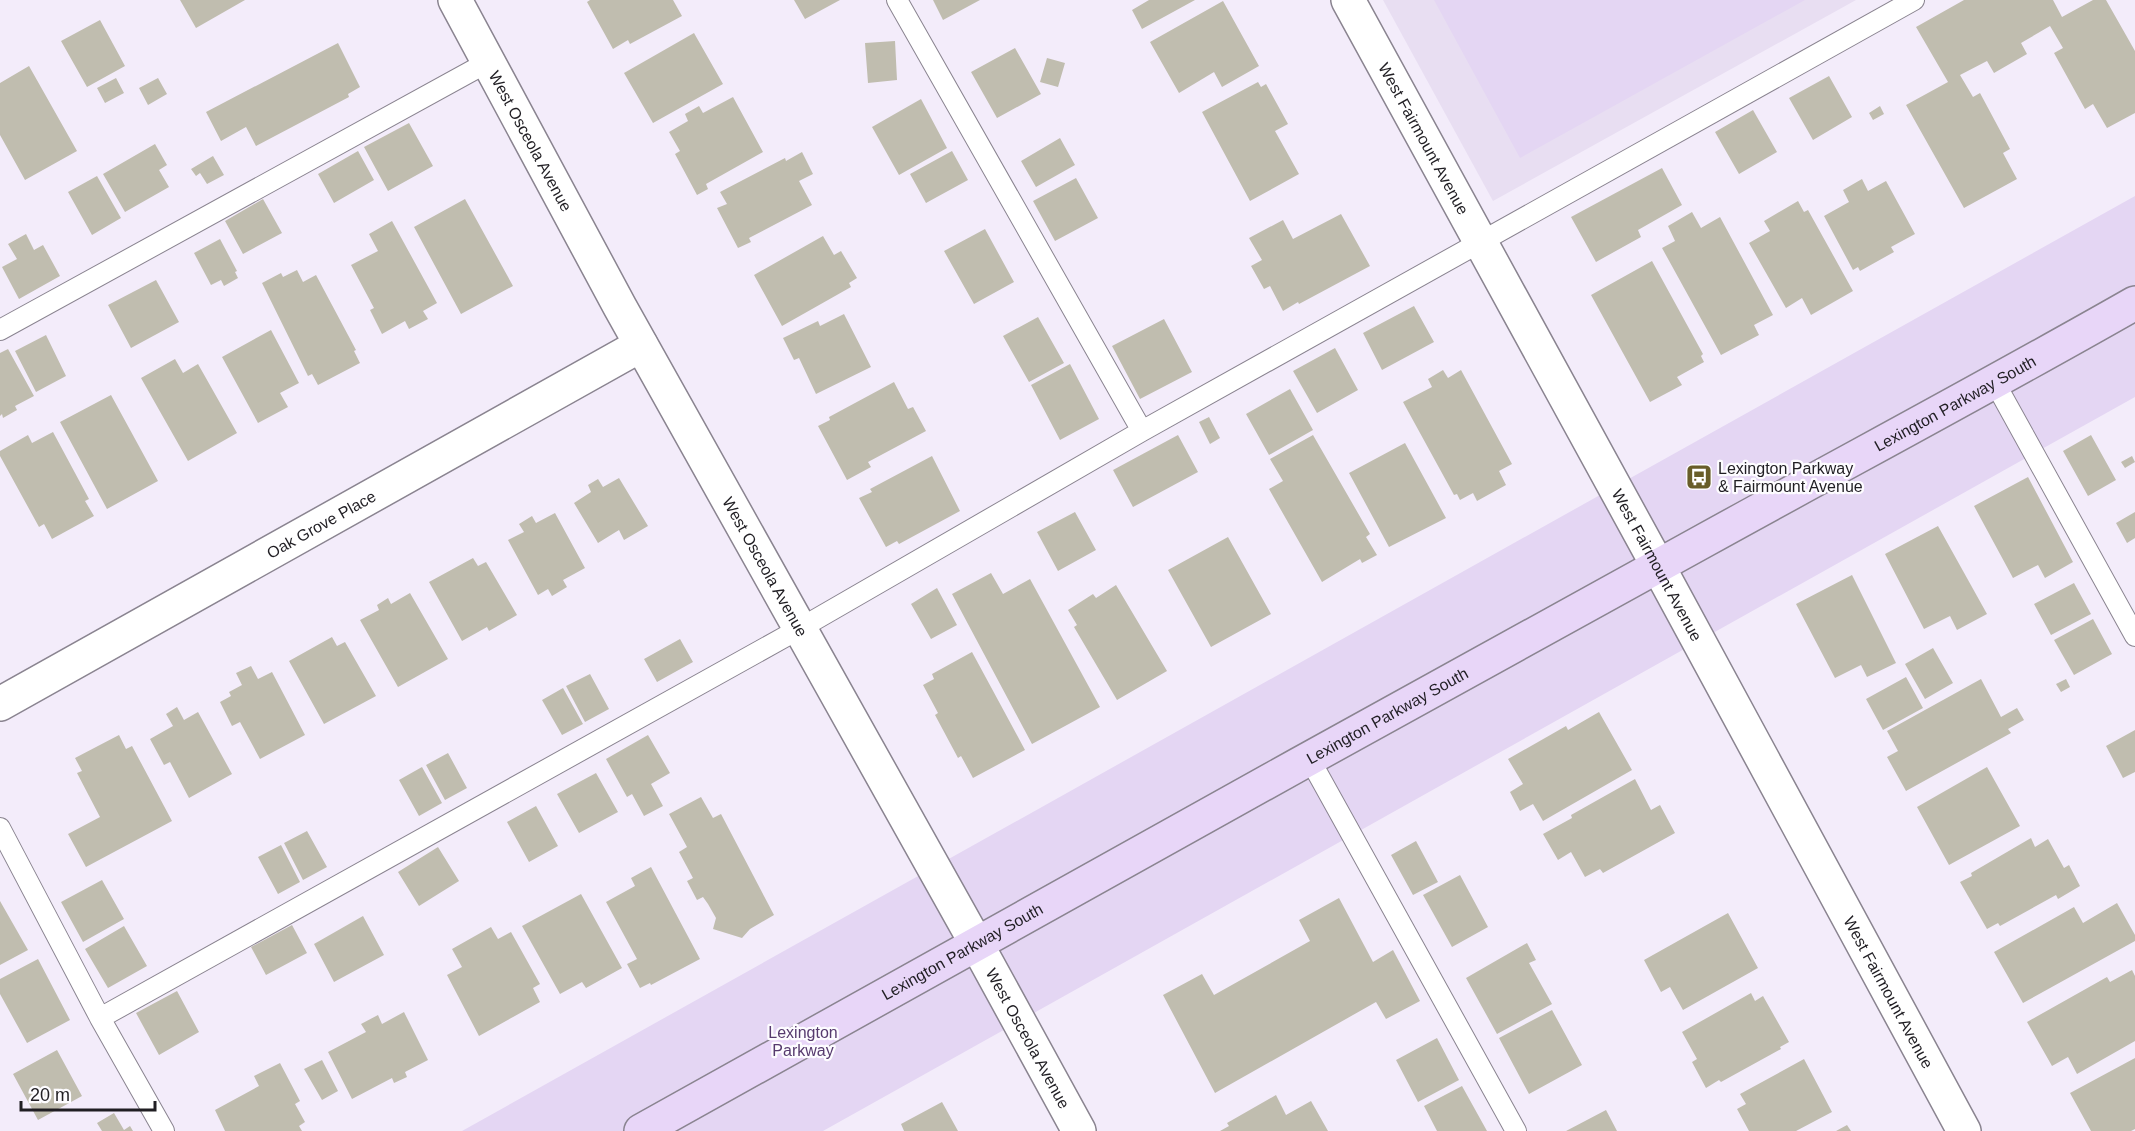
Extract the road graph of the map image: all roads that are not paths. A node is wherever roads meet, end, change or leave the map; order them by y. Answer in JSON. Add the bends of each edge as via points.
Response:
{"nodes":[{"id":1,"x":455,"y":0,"type":"edge"},
{"id":2,"x":897,"y":0,"type":"edge"},
{"id":3,"x":1348,"y":0,"type":"edge"},
{"id":4,"x":1914,"y":0,"type":"edge"},
{"id":5,"x":488,"y":62,"type":"junction"},
{"id":6,"x":1481,"y":242,"type":"junction"},
{"id":7,"x":2135,"y":303,"type":"edge"},
{"id":8,"x":0,"y":330,"type":"edge"},
{"id":9,"x":641,"y":345,"type":"junction"},
{"id":10,"x":1995,"y":382,"type":"junction"},
{"id":11,"x":1142,"y":431,"type":"junction"},
{"id":12,"x":1658,"y":566,"type":"junction"},
{"id":13,"x":799,"y":629,"type":"junction"},
{"id":14,"x":2135,"y":636,"type":"edge"},
{"id":15,"x":0,"y":704,"type":"edge"},
{"id":16,"x":1309,"y":758,"type":"junction"},
{"id":17,"x":0,"y":828,"type":"edge"},
{"id":18,"x":976,"y":943,"type":"junction"},
{"id":19,"x":100,"y":1018,"type":"junction"},
{"id":20,"x":164,"y":1131,"type":"edge"},
{"id":21,"x":641,"y":1131,"type":"edge"},
{"id":22,"x":1079,"y":1131,"type":"edge"},
{"id":23,"x":1516,"y":1131,"type":"edge"},
{"id":24,"x":1964,"y":1131,"type":"edge"}],
"edges":[{"from":1,"to":5,"type":"street","name":"West Osceola Avenue"},
{"from":2,"to":11,"type":"lane"},
{"from":3,"to":6,"type":"street","name":"West Fairmount Avenue"},
{"from":4,"to":6,"type":"lane"},
{"from":5,"to":8,"type":"lane"},
{"from":5,"to":9,"type":"street","name":"West Osceola Avenue"},
{"from":6,"to":11,"type":"lane"},
{"from":6,"to":12,"type":"street","name":"West Fairmount Avenue"},
{"from":7,"to":10,"type":"main road","name":"Lexington Parkway South"},
{"from":9,"to":13,"type":"street","name":"West Osceola Avenue"},
{"from":9,"to":15,"type":"street","name":"Oak Grove Place"},
{"from":10,"to":12,"type":"main road","name":"Lexington Parkway South"},
{"from":10,"to":14,"type":"lane"},
{"from":11,"to":13,"type":"lane"},
{"from":12,"to":16,"type":"main road","name":"Lexington Parkway South"},
{"from":12,"to":24,"type":"street","name":"West Fairmount Avenue"},
{"from":13,"to":18,"type":"street","name":"West Osceola Avenue"},
{"from":13,"to":19,"type":"lane"},
{"from":16,"to":18,"type":"main road","name":"Lexington Parkway South"},
{"from":16,"to":23,"type":"lane"},
{"from":17,"to":19,"type":"lane"},
{"from":18,"to":21,"type":"main road","name":"Lexington Parkway South"},
{"from":18,"to":22,"type":"street","name":"West Osceola Avenue"},
{"from":19,"to":20,"type":"lane"}]}
